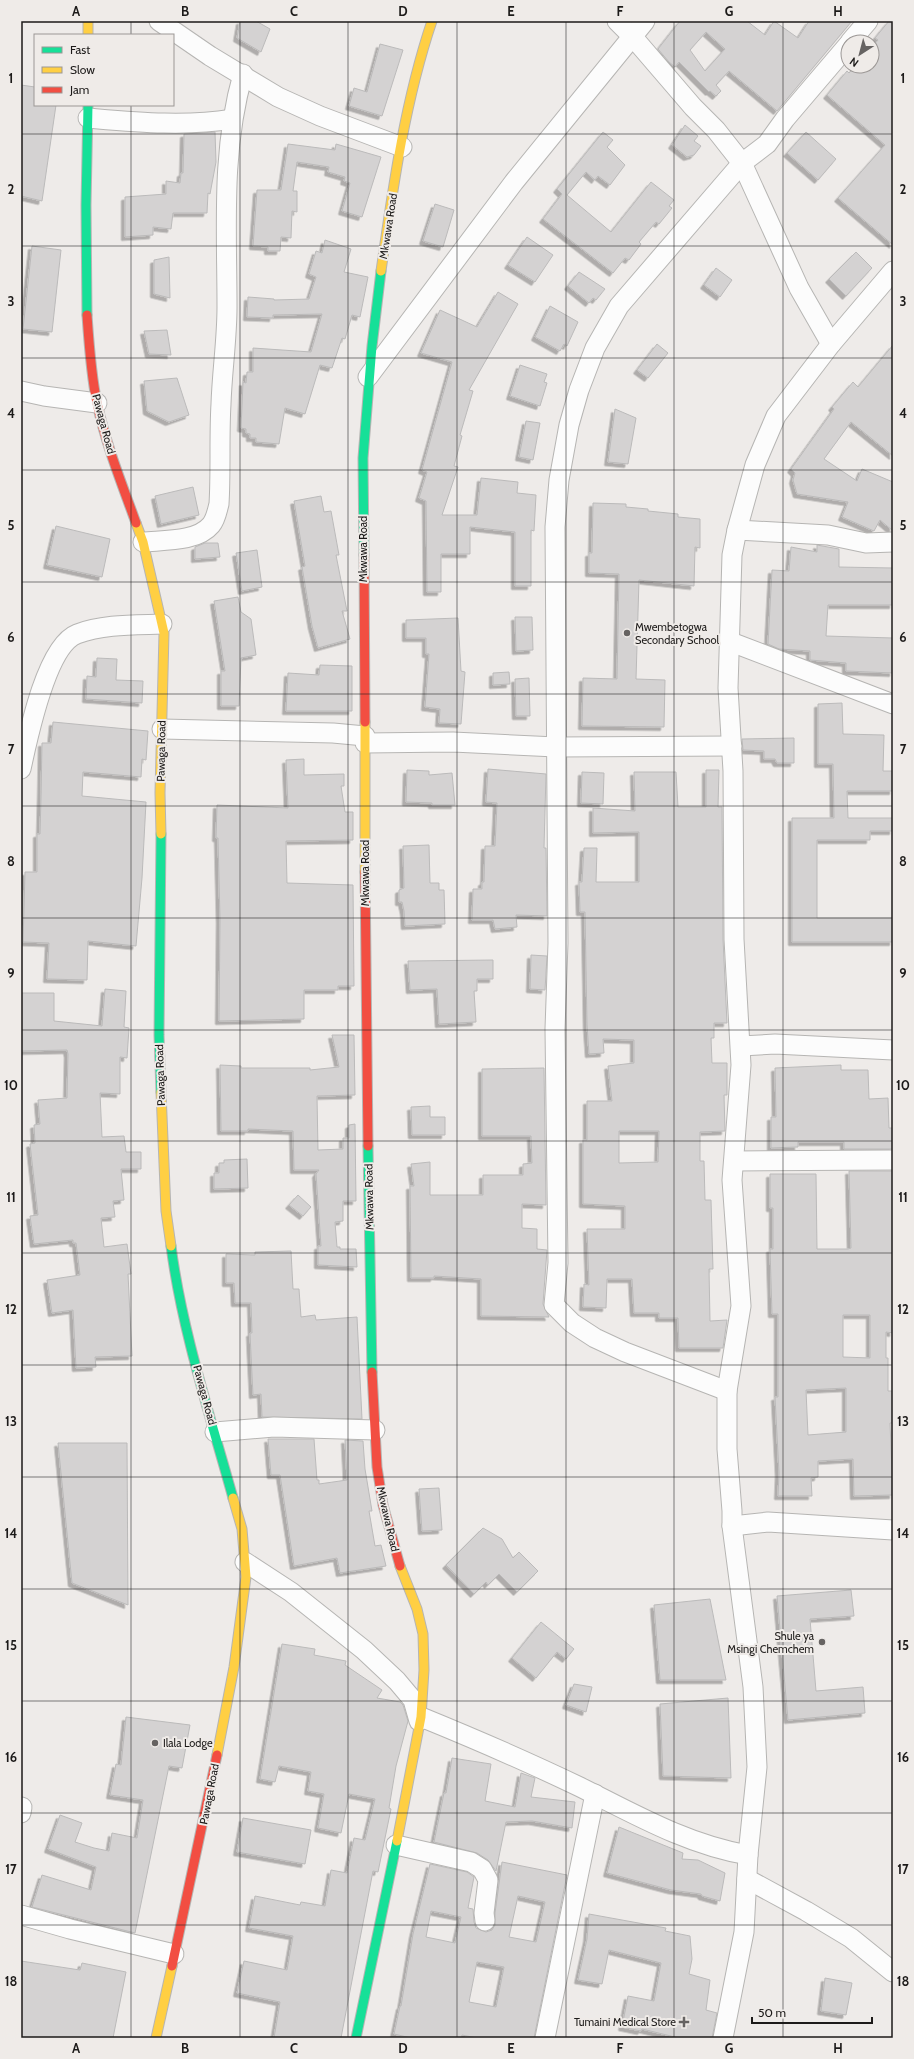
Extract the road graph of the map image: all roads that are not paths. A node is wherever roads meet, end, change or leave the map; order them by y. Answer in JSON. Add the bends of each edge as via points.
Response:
{"nodes":[{"id":1,"x":88,"y":21,"type":"edge"},
{"id":2,"x":159,"y":21,"type":"edge"},
{"id":3,"x":432,"y":21,"type":"edge"},
{"id":4,"x":617,"y":21,"type":"edge"},
{"id":5,"x":645,"y":21,"type":"edge"},
{"id":6,"x":868,"y":21,"type":"edge"},
{"id":7,"x":88,"y":34,"type":"edge"},
{"id":8,"x":857,"y":34,"type":"edge"},
{"id":9,"x":632,"y":36,"type":"junction"},
{"id":10,"x":840,"y":54,"type":"edge"},
{"id":11,"x":242,"y":74,"type":"junction"},
{"id":12,"x":88,"y":112,"type":"edge"},
{"id":13,"x":232,"y":119,"type":"junction"},
{"id":14,"x":402,"y":147,"type":"junction"},
{"id":15,"x":742,"y":163,"type":"junction"},
{"id":16,"x":893,"y":271,"type":"edge"},
{"id":17,"x":831,"y":344,"type":"junction"},
{"id":18,"x":368,"y":377,"type":"junction"},
{"id":19,"x":21,"y":391,"type":"edge"},
{"id":20,"x":97,"y":403,"type":"junction"},
{"id":21,"x":737,"y":530,"type":"junction"},
{"id":22,"x":143,"y":542,"type":"junction"},
{"id":23,"x":893,"y":542,"type":"edge"},
{"id":24,"x":162,"y":624,"type":"junction"},
{"id":25,"x":730,"y":642,"type":"junction"},
{"id":26,"x":893,"y":704,"type":"edge"},
{"id":27,"x":162,"y":729,"type":"junction"},
{"id":28,"x":365,"y":739,"type":"junction"},
{"id":29,"x":732,"y":746,"type":"junction"},
{"id":30,"x":556,"y":747,"type":"junction"},
{"id":31,"x":21,"y":769,"type":"edge"},
{"id":32,"x":741,"y":1046,"type":"junction"},
{"id":33,"x":893,"y":1050,"type":"edge"},
{"id":34,"x":893,"y":1160,"type":"edge"},
{"id":35,"x":734,"y":1161,"type":"junction"},
{"id":36,"x":727,"y":1391,"type":"junction"},
{"id":37,"x":375,"y":1430,"type":"junction"},
{"id":38,"x":215,"y":1432,"type":"junction"},
{"id":39,"x":732,"y":1526,"type":"junction"},
{"id":40,"x":893,"y":1530,"type":"edge"},
{"id":41,"x":245,"y":1562,"type":"junction"},
{"id":42,"x":420,"y":1720,"type":"junction"},
{"id":43,"x":595,"y":1794,"type":"junction"},
{"id":44,"x":396,"y":1845,"type":"junction"},
{"id":45,"x":748,"y":1855,"type":"junction"},
{"id":46,"x":747,"y":1879,"type":"junction"},
{"id":47,"x":21,"y":1914,"type":"edge"},
{"id":48,"x":485,"y":1921,"type":"dead end"},
{"id":49,"x":174,"y":1954,"type":"junction"},
{"id":50,"x":893,"y":1972,"type":"edge"},
{"id":51,"x":156,"y":2038,"type":"edge"},
{"id":52,"x":356,"y":2038,"type":"edge"},
{"id":53,"x":545,"y":2038,"type":"edge"},
{"id":54,"x":723,"y":2038,"type":"edge"}],
"edges":[{"from":1,"to":7,"type":"street"},
{"from":2,"to":11,"type":"street","via":[[210,56]]},
{"from":3,"to":14,"type":"street","name":"Mkwawa Road","via":[[424,44]]},
{"from":4,"to":9,"type":"street"},
{"from":5,"to":9,"type":"street"},
{"from":6,"to":8,"type":"street"},
{"from":9,"to":15,"type":"street"},
{"from":9,"to":18,"type":"street","via":[[514,182]]},
{"from":10,"to":15,"type":"street","via":[[767,144]]},
{"from":11,"to":13,"type":"street"},
{"from":11,"to":14,"type":"street","via":[[278,97]]},
{"from":12,"to":13,"type":"street","via":[[129,121],[202,123]]},
{"from":12,"to":20,"type":"street","name":"Pawaga Road","via":[[86,299],[89,348]]},
{"from":13,"to":22,"type":"street","via":[[225,203],[226,341],[220,416],[219,504],[215,518],[205,530],[188,537]]},
{"from":14,"to":18,"type":"street","name":"Mkwawa Road","via":[[385,239]]},
{"from":15,"to":17,"type":"street","via":[[799,288]]},
{"from":15,"to":30,"type":"street","via":[[619,306],[595,348],[578,390],[559,480],[555,527]]},
{"from":16,"to":17,"type":"street"},
{"from":17,"to":21,"type":"street","via":[[776,416],[755,465]]},
{"from":18,"to":28,"type":"street","name":"Mkwawa Road","via":[[363,458]]},
{"from":19,"to":20,"type":"street"},
{"from":20,"to":22,"type":"street","name":"Pawaga Road","via":[[109,449]]},
{"from":21,"to":23,"type":"street","via":[[828,535],[866,543]]},
{"from":21,"to":25,"type":"street","via":[[732,555]]},
{"from":22,"to":24,"type":"street","name":"Pawaga Road"},
{"from":24,"to":27,"type":"street","name":"Pawaga Road"},
{"from":24,"to":31,"type":"street","via":[[90,630],[76,634],[66,641],[48,669]]},
{"from":25,"to":26,"type":"street"},
{"from":25,"to":29,"type":"street","via":[[728,688]]},
{"from":27,"to":28,"type":"street","via":[[333,733]]},
{"from":27,"to":38,"type":"street","name":"Pawaga Road","via":[[159,1035],[166,1210],[175,1277]]},
{"from":28,"to":30,"type":"street"},
{"from":28,"to":37,"type":"street","name":"Mkwawa Road","via":[[370,1318]]},
{"from":29,"to":30,"type":"street"},
{"from":29,"to":32,"type":"street","via":[[734,939]]},
{"from":30,"to":36,"type":"street","via":[[558,943],[555,1029],[558,1263],[554,1304],[572,1323],[595,1338]]},
{"from":32,"to":33,"type":"street","via":[[775,1044]]},
{"from":32,"to":35,"type":"street"},
{"from":34,"to":35,"type":"street"},
{"from":35,"to":36,"type":"street","via":[[732,1180],[741,1306]]},
{"from":36,"to":39,"type":"street","via":[[727,1449]]},
{"from":37,"to":38,"type":"street","via":[[274,1427]]},
{"from":37,"to":42,"type":"street","name":"Mkwawa Road","via":[[377,1467],[385,1512],[404,1579],[417,1609],[422,1634],[424,1670]]},
{"from":38,"to":41,"type":"street","name":"Pawaga Road","via":[[242,1530]]},
{"from":39,"to":40,"type":"street","via":[[768,1522]]},
{"from":39,"to":45,"type":"street","via":[[753,1687],[757,1760]]},
{"from":41,"to":42,"type":"street","via":[[291,1592],[370,1655],[397,1680],[413,1700]]},
{"from":41,"to":49,"type":"street","name":"Pawaga Road","via":[[246,1577],[235,1660],[199,1846]]},
{"from":42,"to":43,"type":"street","via":[[518,1758]]},
{"from":42,"to":44,"type":"street","name":"Mkwawa Road"},
{"from":43,"to":45,"type":"street","via":[[684,1837],[722,1850]]},
{"from":43,"to":53,"type":"street"},
{"from":44,"to":48,"type":"street","via":[[471,1862],[482,1869],[488,1880]]},
{"from":44,"to":52,"type":"street","name":"Mkwawa Road"},
{"from":45,"to":46,"type":"street"},
{"from":46,"to":50,"type":"street","via":[[851,1938]]},
{"from":46,"to":54,"type":"street","via":[[744,1932]]},
{"from":47,"to":49,"type":"street","via":[[77,1931]]},
{"from":49,"to":51,"type":"street","name":"Pawaga Road"}]}
